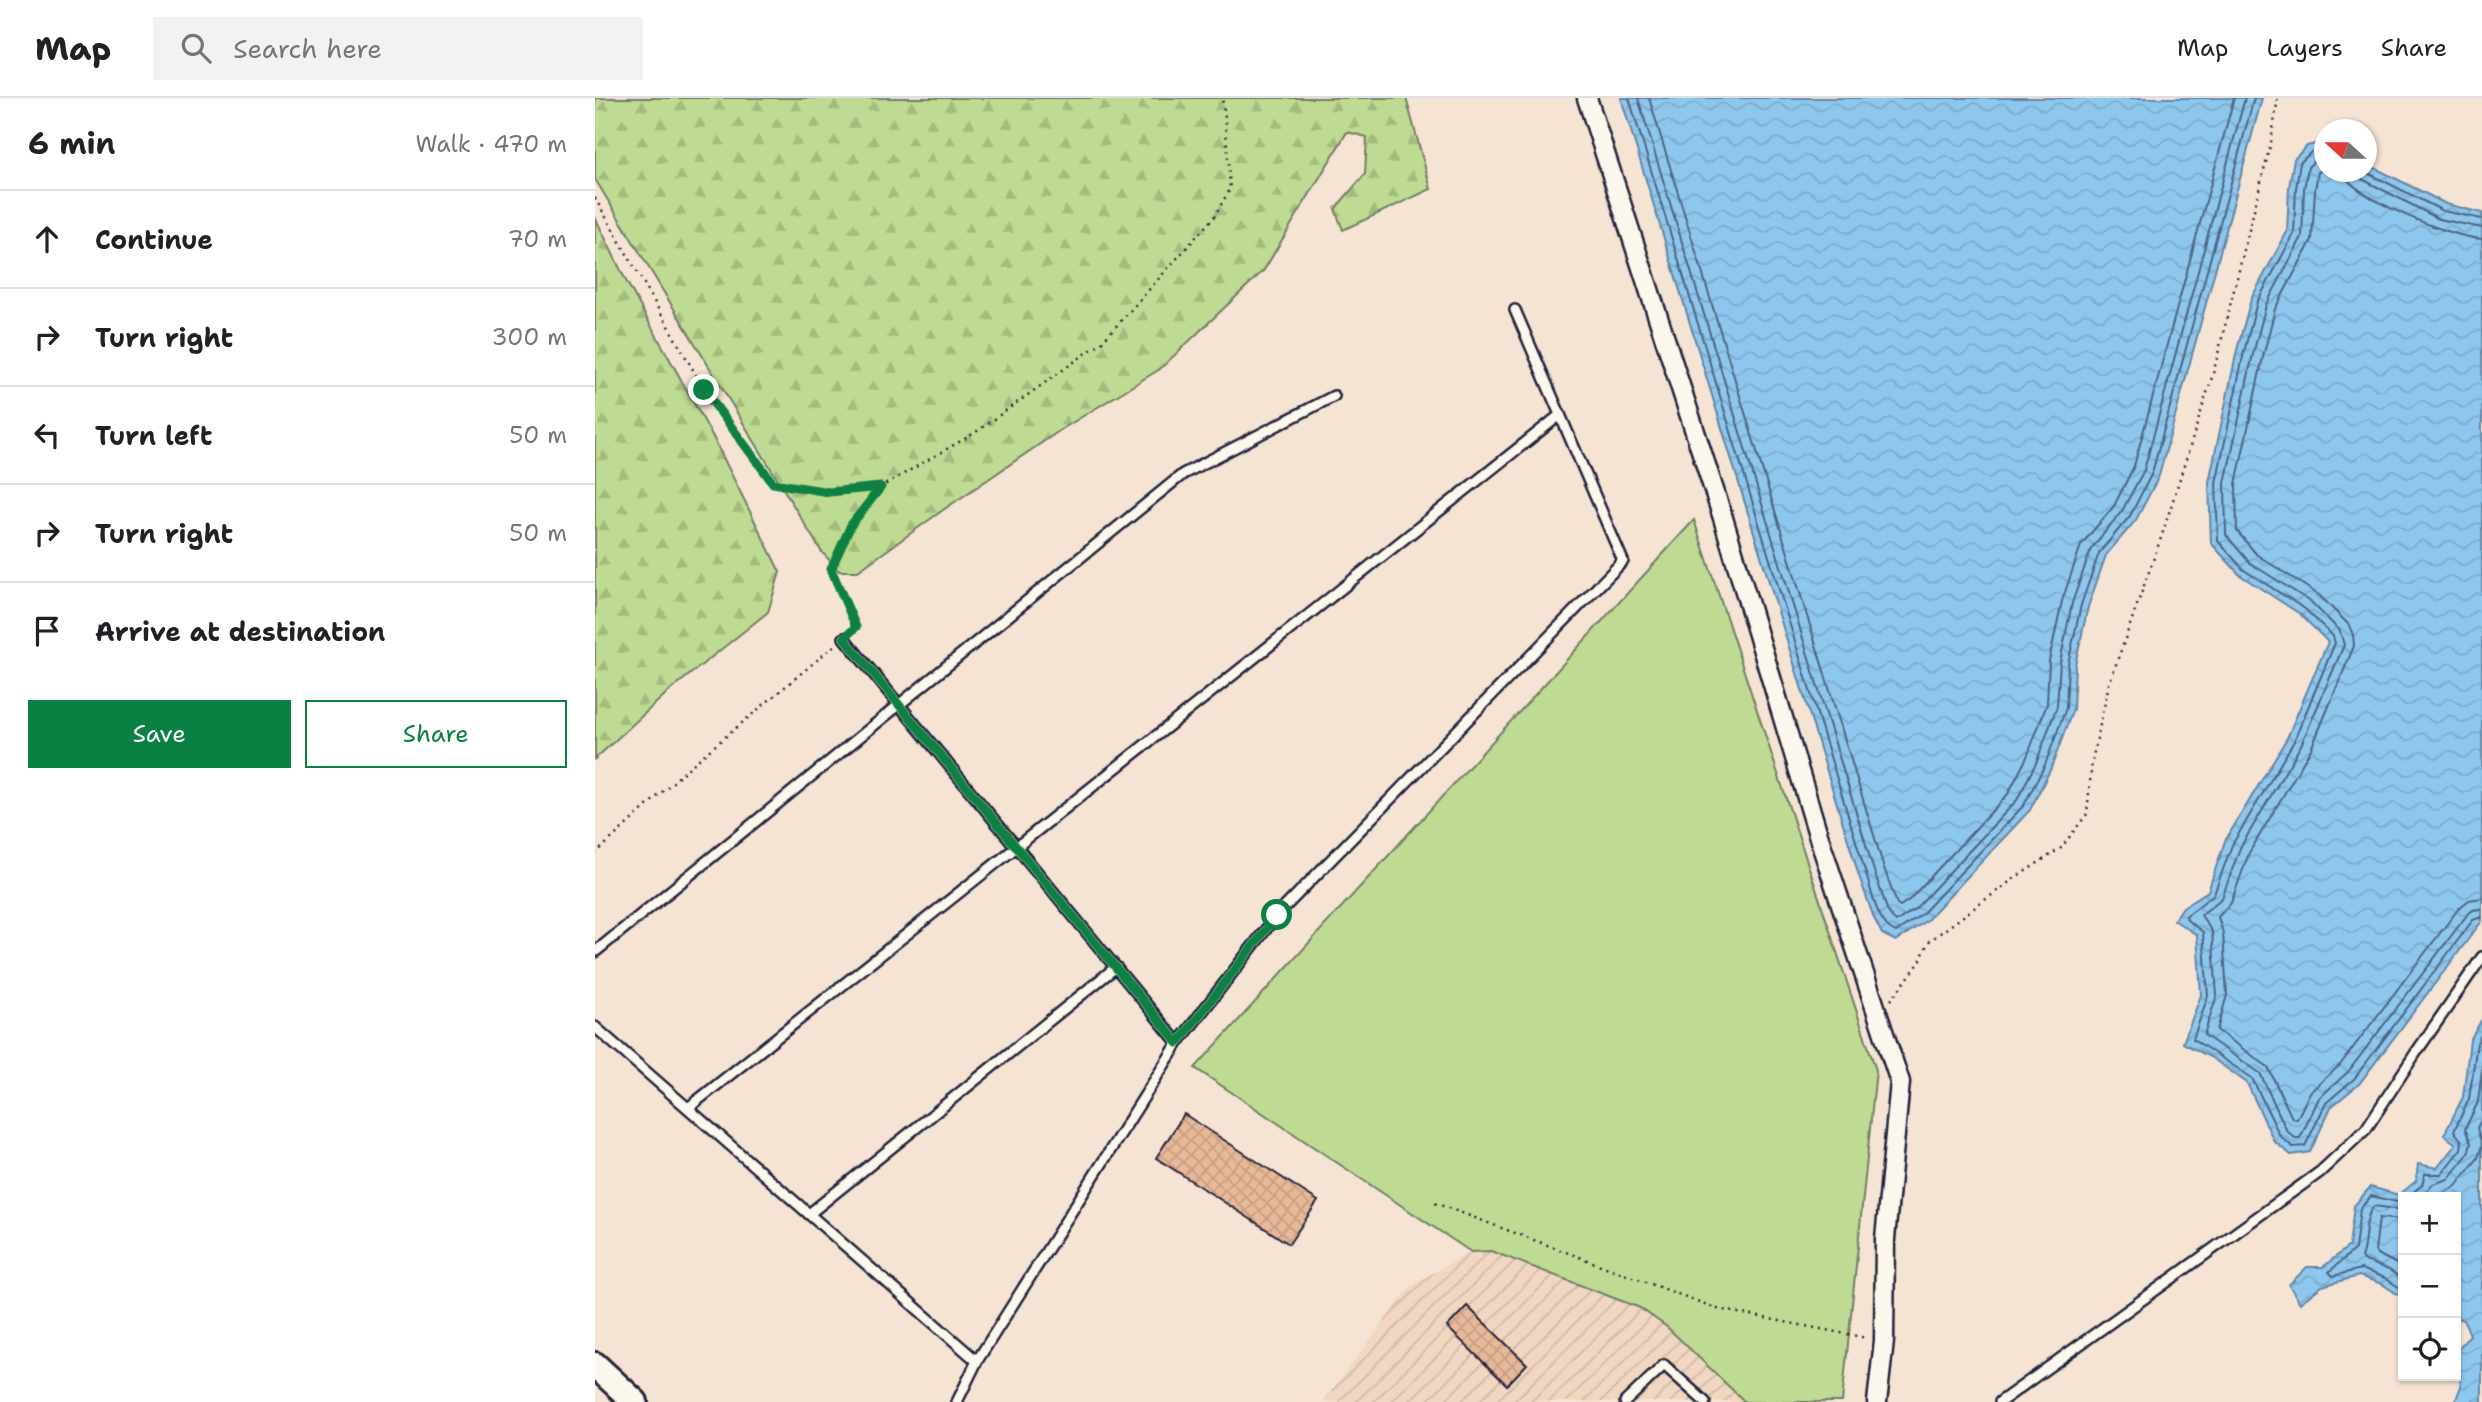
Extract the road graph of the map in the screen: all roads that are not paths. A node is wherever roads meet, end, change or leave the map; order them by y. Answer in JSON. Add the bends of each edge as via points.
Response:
{"nodes":[{"id":1,"x":1587,"y":98,"type":"edge"},
{"id":2,"x":1515,"y":310,"type":"dead end"},
{"id":3,"x":1333,"y":396,"type":"dead end"},
{"id":4,"x":1560,"y":415,"type":"junction"},
{"id":5,"x":844,"y":638,"type":"road end"},
{"id":6,"x":899,"y":704,"type":"junction"},
{"id":7,"x":1016,"y":846,"type":"junction"},
{"id":8,"x":595,"y":952,"type":"edge"},
{"id":9,"x":2482,"y":957,"type":"edge"},
{"id":10,"x":1116,"y":967,"type":"junction"},
{"id":11,"x":595,"y":1027,"type":"edge"},
{"id":12,"x":1178,"y":1043,"type":"junction"},
{"id":13,"x":688,"y":1108,"type":"junction"},
{"id":14,"x":809,"y":1214,"type":"junction"},
{"id":15,"x":977,"y":1361,"type":"junction"},
{"id":16,"x":595,"y":1365,"type":"edge"},
{"id":17,"x":635,"y":1402,"type":"edge"},
{"id":18,"x":957,"y":1402,"type":"edge"},
{"id":19,"x":1625,"y":1402,"type":"edge"},
{"id":20,"x":1705,"y":1402,"type":"edge"},
{"id":21,"x":1877,"y":1402,"type":"edge"},
{"id":22,"x":2000,"y":1402,"type":"edge"}],
"edges":[{"from":1,"to":21,"type":"street","via":[[1900,1082],[1885,1239],[1884,1341]]},
{"from":2,"to":4,"type":"lane"},
{"from":3,"to":6,"type":"lane","via":[[1183,474]]},
{"from":4,"to":7,"type":"lane"},
{"from":4,"to":12,"type":"lane","via":[[1623,561],[1277,915]]},
{"from":5,"to":6,"type":"lane"},
{"from":6,"to":7,"type":"lane"},
{"from":6,"to":8,"type":"lane"},
{"from":7,"to":10,"type":"lane"},
{"from":7,"to":13,"type":"lane"},
{"from":9,"to":22,"type":"lane","via":[[2366,1129],[2320,1172]]},
{"from":10,"to":12,"type":"lane"},
{"from":10,"to":14,"type":"lane"},
{"from":11,"to":13,"type":"lane"},
{"from":12,"to":15,"type":"lane"},
{"from":13,"to":14,"type":"lane"},
{"from":14,"to":15,"type":"lane"},
{"from":15,"to":18,"type":"lane"},
{"from":16,"to":17,"type":"main road"},
{"from":19,"to":20,"type":"lane","via":[[1664,1365]]}]}
